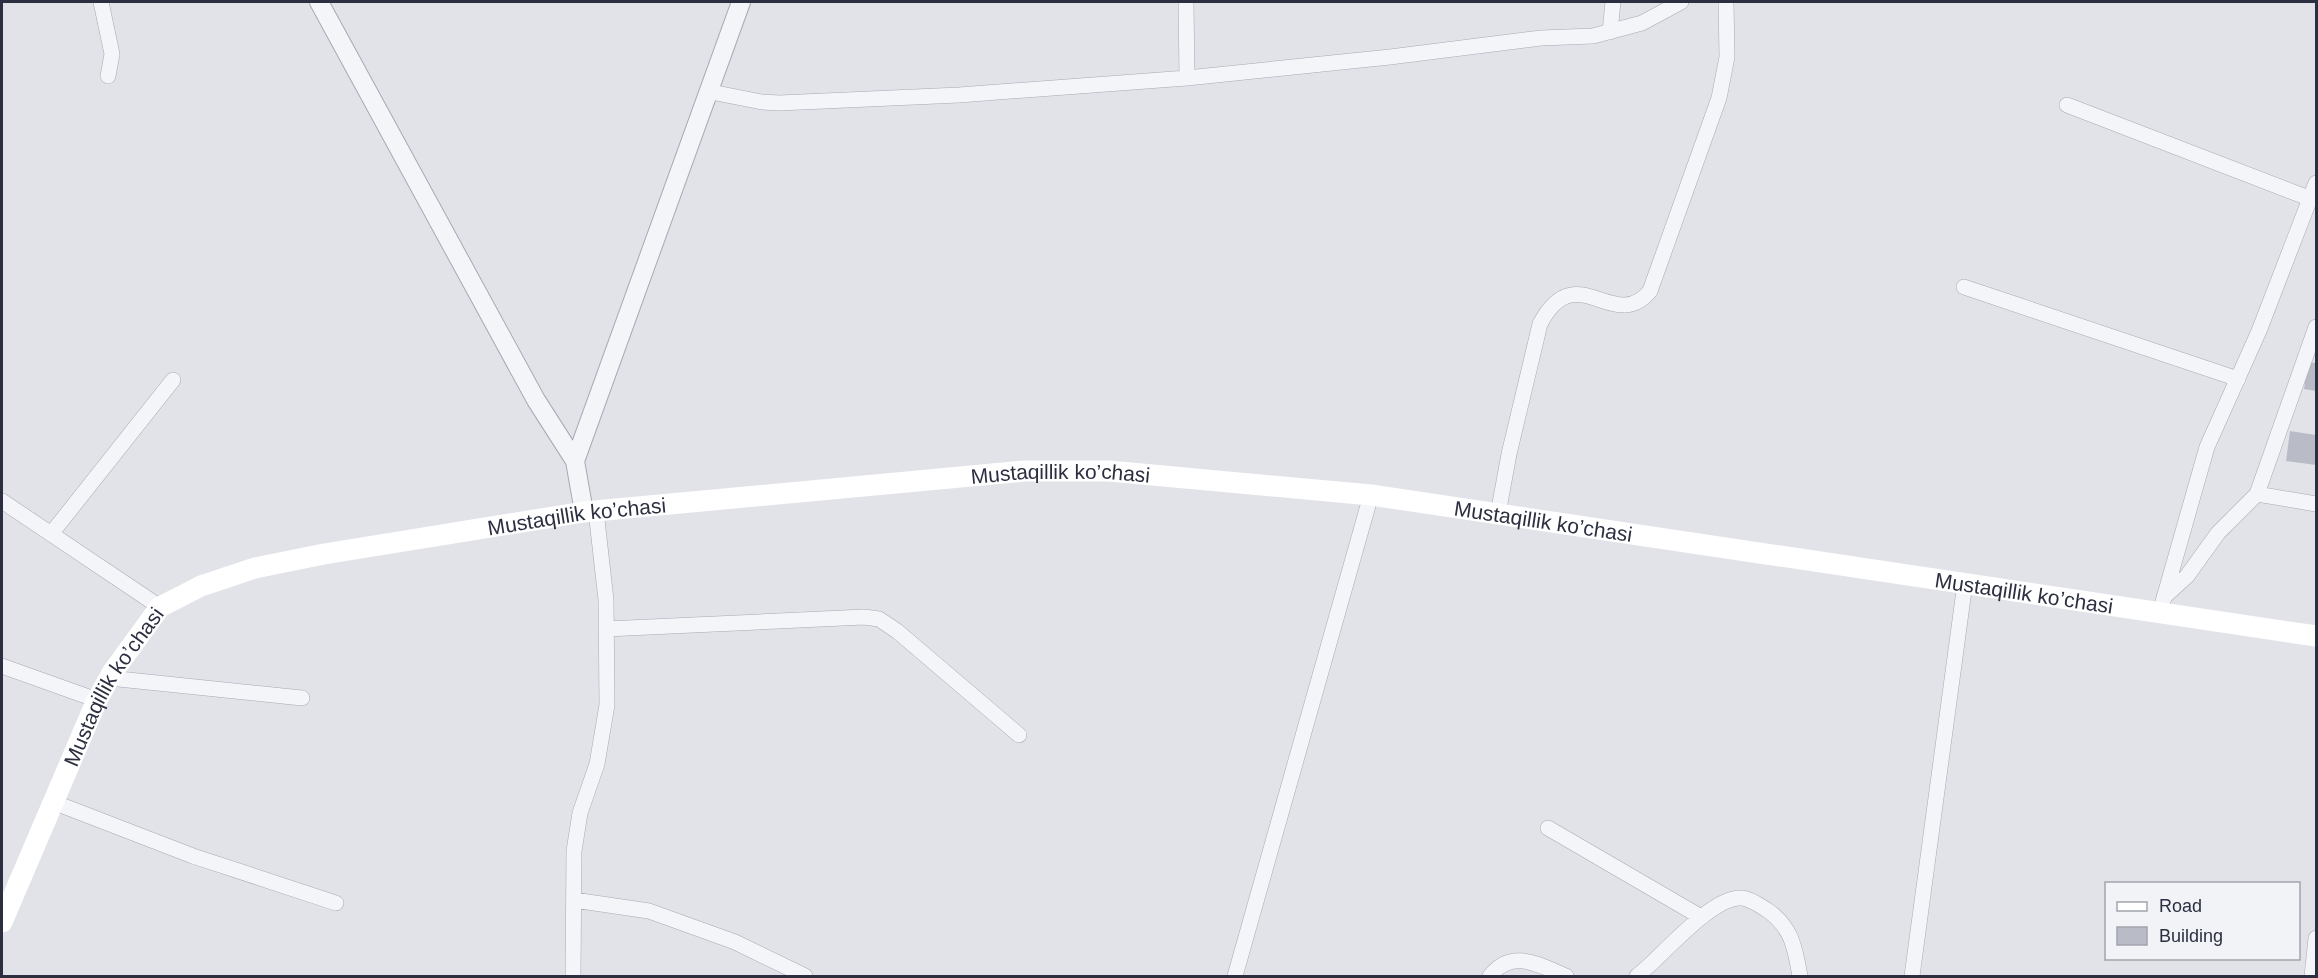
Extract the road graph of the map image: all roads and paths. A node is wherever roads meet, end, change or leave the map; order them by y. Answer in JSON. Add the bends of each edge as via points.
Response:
{"nodes":[{"id":1,"x":101,"y":2,"type":"edge"},
{"id":2,"x":319,"y":2,"type":"edge"},
{"id":3,"x":741,"y":2,"type":"edge"},
{"id":4,"x":1186,"y":2,"type":"edge"},
{"id":5,"x":1613,"y":2,"type":"edge"},
{"id":6,"x":1681,"y":2,"type":"edge"},
{"id":7,"x":1725,"y":2,"type":"edge"},
{"id":8,"x":1610,"y":32,"type":"junction"},
{"id":9,"x":108,"y":76,"type":"dead end"},
{"id":10,"x":1187,"y":78,"type":"junction"},
{"id":11,"x":711,"y":92,"type":"junction"},
{"id":12,"x":2067,"y":105,"type":"dead end"},
{"id":13,"x":2316,"y":183,"type":"edge"},
{"id":14,"x":2311,"y":199,"type":"junction"},
{"id":15,"x":1964,"y":287,"type":"dead end"},
{"id":16,"x":2316,"y":327,"type":"edge"},
{"id":17,"x":2238,"y":379,"type":"junction"},
{"id":18,"x":173,"y":380,"type":"dead end"},
{"id":19,"x":575,"y":460,"type":"junction"},
{"id":20,"x":2257,"y":494,"type":"junction"},
{"id":21,"x":1371,"y":495,"type":"junction"},
{"id":22,"x":2,"y":501,"type":"edge"},
{"id":23,"x":2316,"y":504,"type":"edge"},
{"id":24,"x":590,"y":512,"type":"junction"},
{"id":25,"x":1498,"y":514,"type":"junction"},
{"id":26,"x":51,"y":534,"type":"junction"},
{"id":27,"x":1965,"y":584,"type":"junction"},
{"id":28,"x":2162,"y":605,"type":"junction"},
{"id":29,"x":160,"y":607,"type":"junction"},
{"id":30,"x":606,"y":629,"type":"junction"},
{"id":31,"x":2316,"y":636,"type":"edge"},
{"id":32,"x":2,"y":666,"type":"edge"},
{"id":33,"x":109,"y":678,"type":"junction"},
{"id":34,"x":303,"y":698,"type":"dead end"},
{"id":35,"x":97,"y":700,"type":"junction"},
{"id":36,"x":1019,"y":735,"type":"dead end"},
{"id":37,"x":53,"y":802,"type":"junction"},
{"id":38,"x":1548,"y":828,"type":"dead end"},
{"id":39,"x":574,"y":900,"type":"junction"},
{"id":40,"x":336,"y":903,"type":"dead end"},
{"id":41,"x":1701,"y":917,"type":"junction"},
{"id":42,"x":2,"y":922,"type":"edge"},
{"id":43,"x":2316,"y":938,"type":"edge"},
{"id":44,"x":573,"y":976,"type":"edge"},
{"id":45,"x":805,"y":976,"type":"edge"},
{"id":46,"x":1235,"y":976,"type":"edge"},
{"id":47,"x":1490,"y":976,"type":"edge"},
{"id":48,"x":1566,"y":976,"type":"edge"},
{"id":49,"x":1637,"y":976,"type":"edge"},
{"id":50,"x":1800,"y":976,"type":"edge"},
{"id":51,"x":1912,"y":976,"type":"edge"},
{"id":52,"x":2312,"y":976,"type":"edge"}],
"edges":[{"from":1,"to":9,"type":"street","via":[[112,54]]},
{"from":2,"to":19,"type":"street","via":[[536,400]]},
{"from":3,"to":11,"type":"street"},
{"from":4,"to":10,"type":"street"},
{"from":5,"to":8,"type":"street"},
{"from":6,"to":8,"type":"street","via":[[1642,23]]},
{"from":7,"to":25,"type":"street","via":[[1727,57],[1719,98],[1650,291],[1635,304],[1626,306],[1574,293],[1549,307],[1540,324]]},
{"from":8,"to":10,"type":"street"},
{"from":10,"to":11,"type":"street","via":[[959,95],[779,103]]},
{"from":11,"to":19,"type":"street"},
{"from":12,"to":14,"type":"street"},
{"from":13,"to":14,"type":"street"},
{"from":14,"to":17,"type":"street"},
{"from":15,"to":17,"type":"street"},
{"from":16,"to":20,"type":"street"},
{"from":17,"to":28,"type":"street","via":[[2207,447]]},
{"from":18,"to":26,"type":"street"},
{"from":19,"to":24,"type":"street"},
{"from":20,"to":23,"type":"street"},
{"from":20,"to":28,"type":"street","via":[[2218,533]]},
{"from":21,"to":24,"type":"main road","name":"Mustaqillik ko’chasi","via":[[1109,471],[1025,471]]},
{"from":21,"to":25,"type":"main road","name":"Mustaqillik ko’chasi"},
{"from":21,"to":46,"type":"street"},
{"from":22,"to":26,"type":"street"},
{"from":24,"to":29,"type":"main road","name":"Mustaqillik ko’chasi","via":[[255,568],[201,586]]},
{"from":24,"to":30,"type":"street"},
{"from":25,"to":27,"type":"main road","name":"Mustaqillik ko’chasi"},
{"from":26,"to":29,"type":"street"},
{"from":27,"to":28,"type":"main road","name":"Mustaqillik ko’chasi"},
{"from":27,"to":51,"type":"street"},
{"from":28,"to":31,"type":"main road","name":"Mustaqillik ko’chasi"},
{"from":29,"to":33,"type":"main road","name":"Mustaqillik ko’chasi"},
{"from":30,"to":36,"type":"street","via":[[824,617],[879,619]]},
{"from":30,"to":39,"type":"street","via":[[607,705],[597,764],[580,813],[574,851]]},
{"from":32,"to":35,"type":"street"},
{"from":33,"to":34,"type":"street"},
{"from":33,"to":35,"type":"main road","name":"Mustaqillik ko’chasi"},
{"from":35,"to":37,"type":"main road","name":"Mustaqillik ko’chasi"},
{"from":37,"to":40,"type":"street","via":[[193,856]]},
{"from":37,"to":42,"type":"main road","name":"Mustaqillik ko’chasi"},
{"from":38,"to":41,"type":"street"},
{"from":39,"to":44,"type":"street"},
{"from":39,"to":45,"type":"street","via":[[649,911],[735,942]]},
{"from":41,"to":49,"type":"street","via":[[1658,961]]},
{"from":41,"to":50,"type":"street","via":[[1722,902],[1740,898],[1753,901],[1780,919],[1790,932]]},
{"from":43,"to":52,"type":"street"},
{"from":47,"to":48,"type":"street","via":[[1516,959]]}]}
